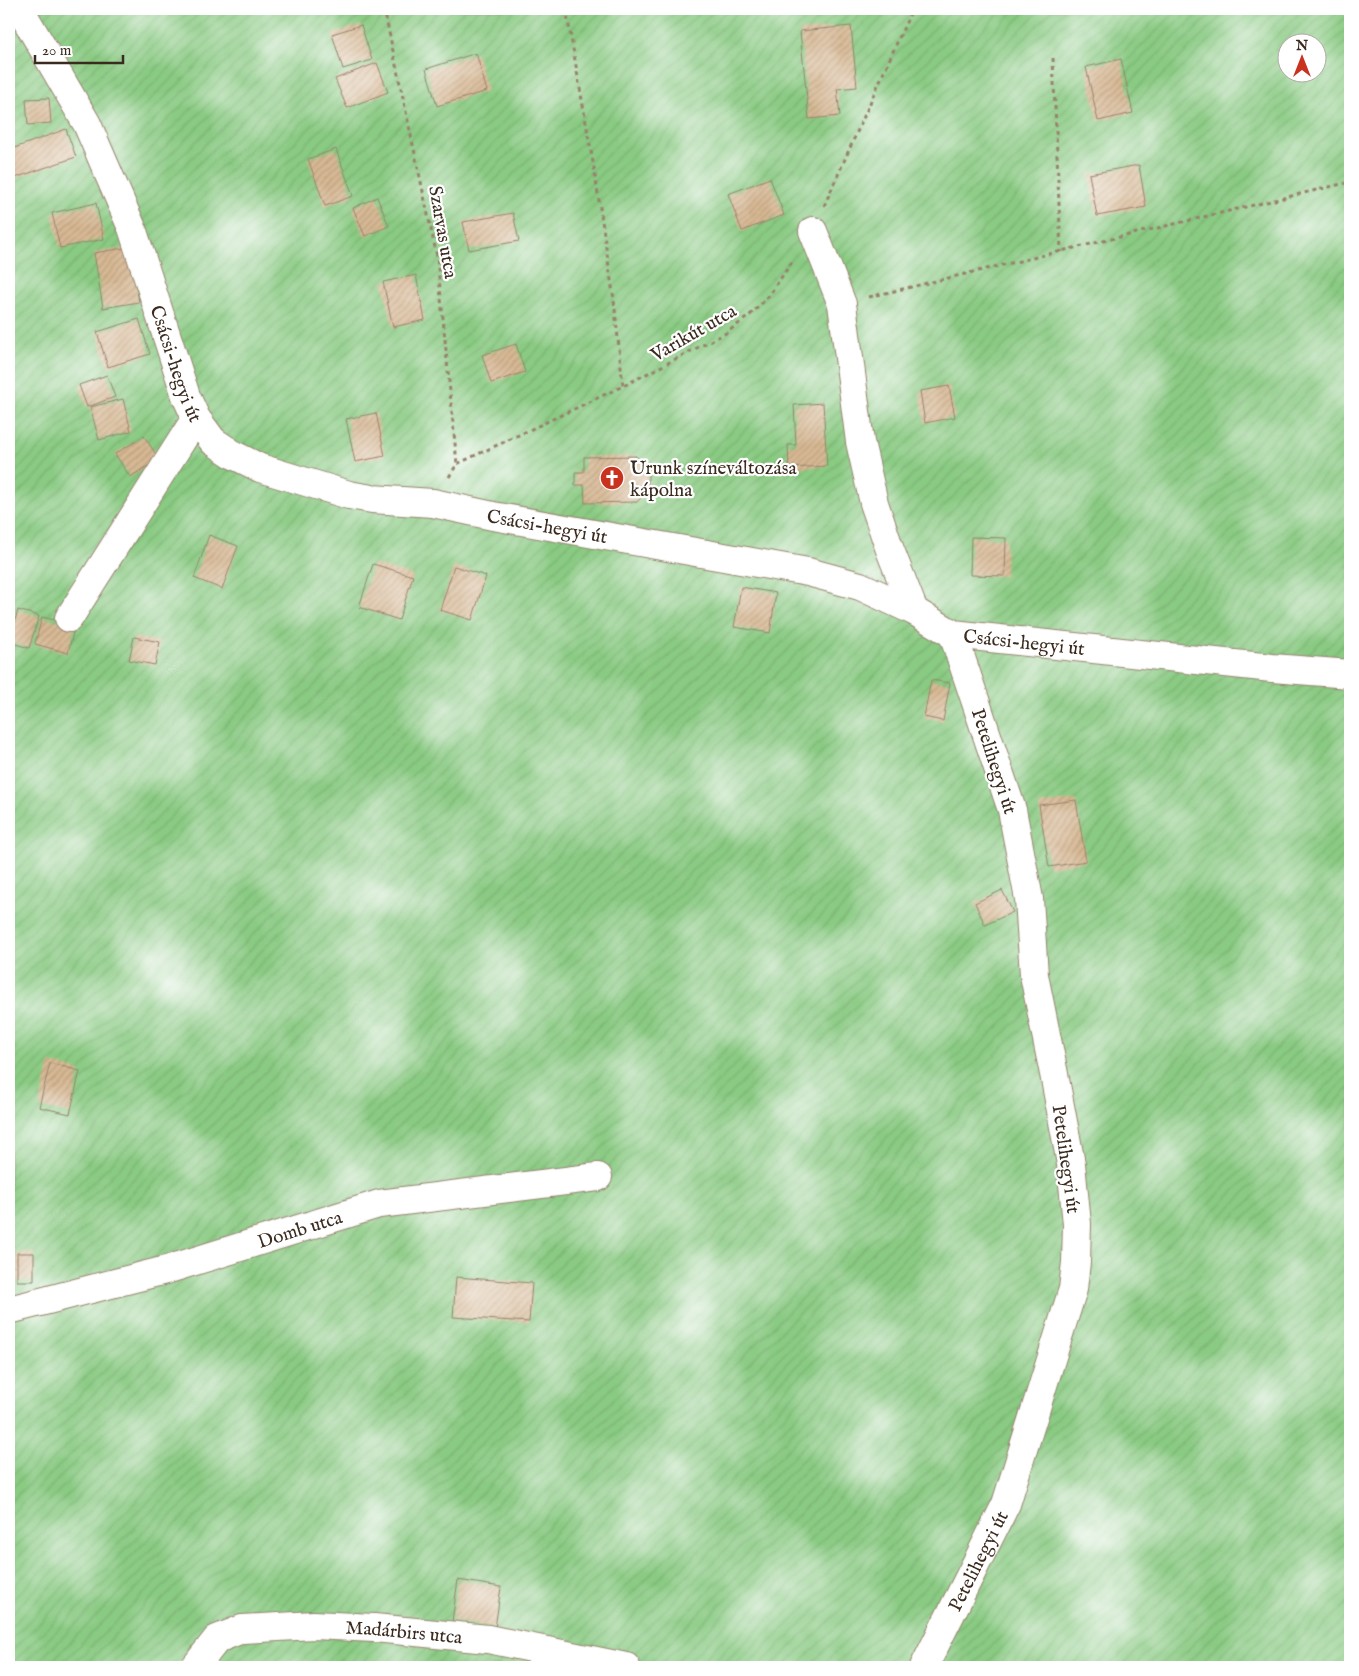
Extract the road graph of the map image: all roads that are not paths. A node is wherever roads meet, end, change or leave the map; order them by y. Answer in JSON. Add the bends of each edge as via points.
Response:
{"nodes":[{"id":1,"x":20,"y":9,"type":"edge"},
{"id":2,"x":813,"y":231,"type":"road end"},
{"id":3,"x":196,"y":418,"type":"junction"},
{"id":4,"x":914,"y":611,"type":"junction"},
{"id":5,"x":69,"y":618,"type":"dead end"},
{"id":6,"x":953,"y":634,"type":"junction"},
{"id":7,"x":1350,"y":674,"type":"edge"},
{"id":8,"x":598,"y":1177,"type":"dead end"},
{"id":9,"x":9,"y":1310,"type":"edge"},
{"id":10,"x":195,"y":1667,"type":"edge"},
{"id":11,"x":626,"y":1667,"type":"edge"},
{"id":12,"x":924,"y":1667,"type":"edge"}],
"edges":[{"from":1,"to":3,"type":"street","name":"Csácsi-hegyi út","via":[[88,124],[129,219]]},
{"from":2,"to":4,"type":"street","via":[[842,304],[860,442],[874,503]]},
{"from":3,"to":4,"type":"street","name":"Csácsi-hegyi út","via":[[213,441],[234,455],[260,468],[349,495],[433,503],[808,572],[860,586]]},
{"from":3,"to":5,"type":"street"},
{"from":4,"to":6,"type":"street","name":"Csácsi-hegyi út"},
{"from":6,"to":7,"type":"street","name":"Csácsi-hegyi út"},
{"from":6,"to":12,"type":"street","name":"Petelihegyi út","via":[[1012,810],[1029,900],[1034,975],[1070,1164],[1077,1224],[1076,1262],[1073,1289],[1006,1504]]},
{"from":8,"to":9,"type":"street","name":"Domb utca","via":[[379,1204],[166,1270]]},
{"from":10,"to":11,"type":"street","name":"Madárbirs utca","via":[[217,1639],[242,1629],[314,1625],[488,1639]]}]}
